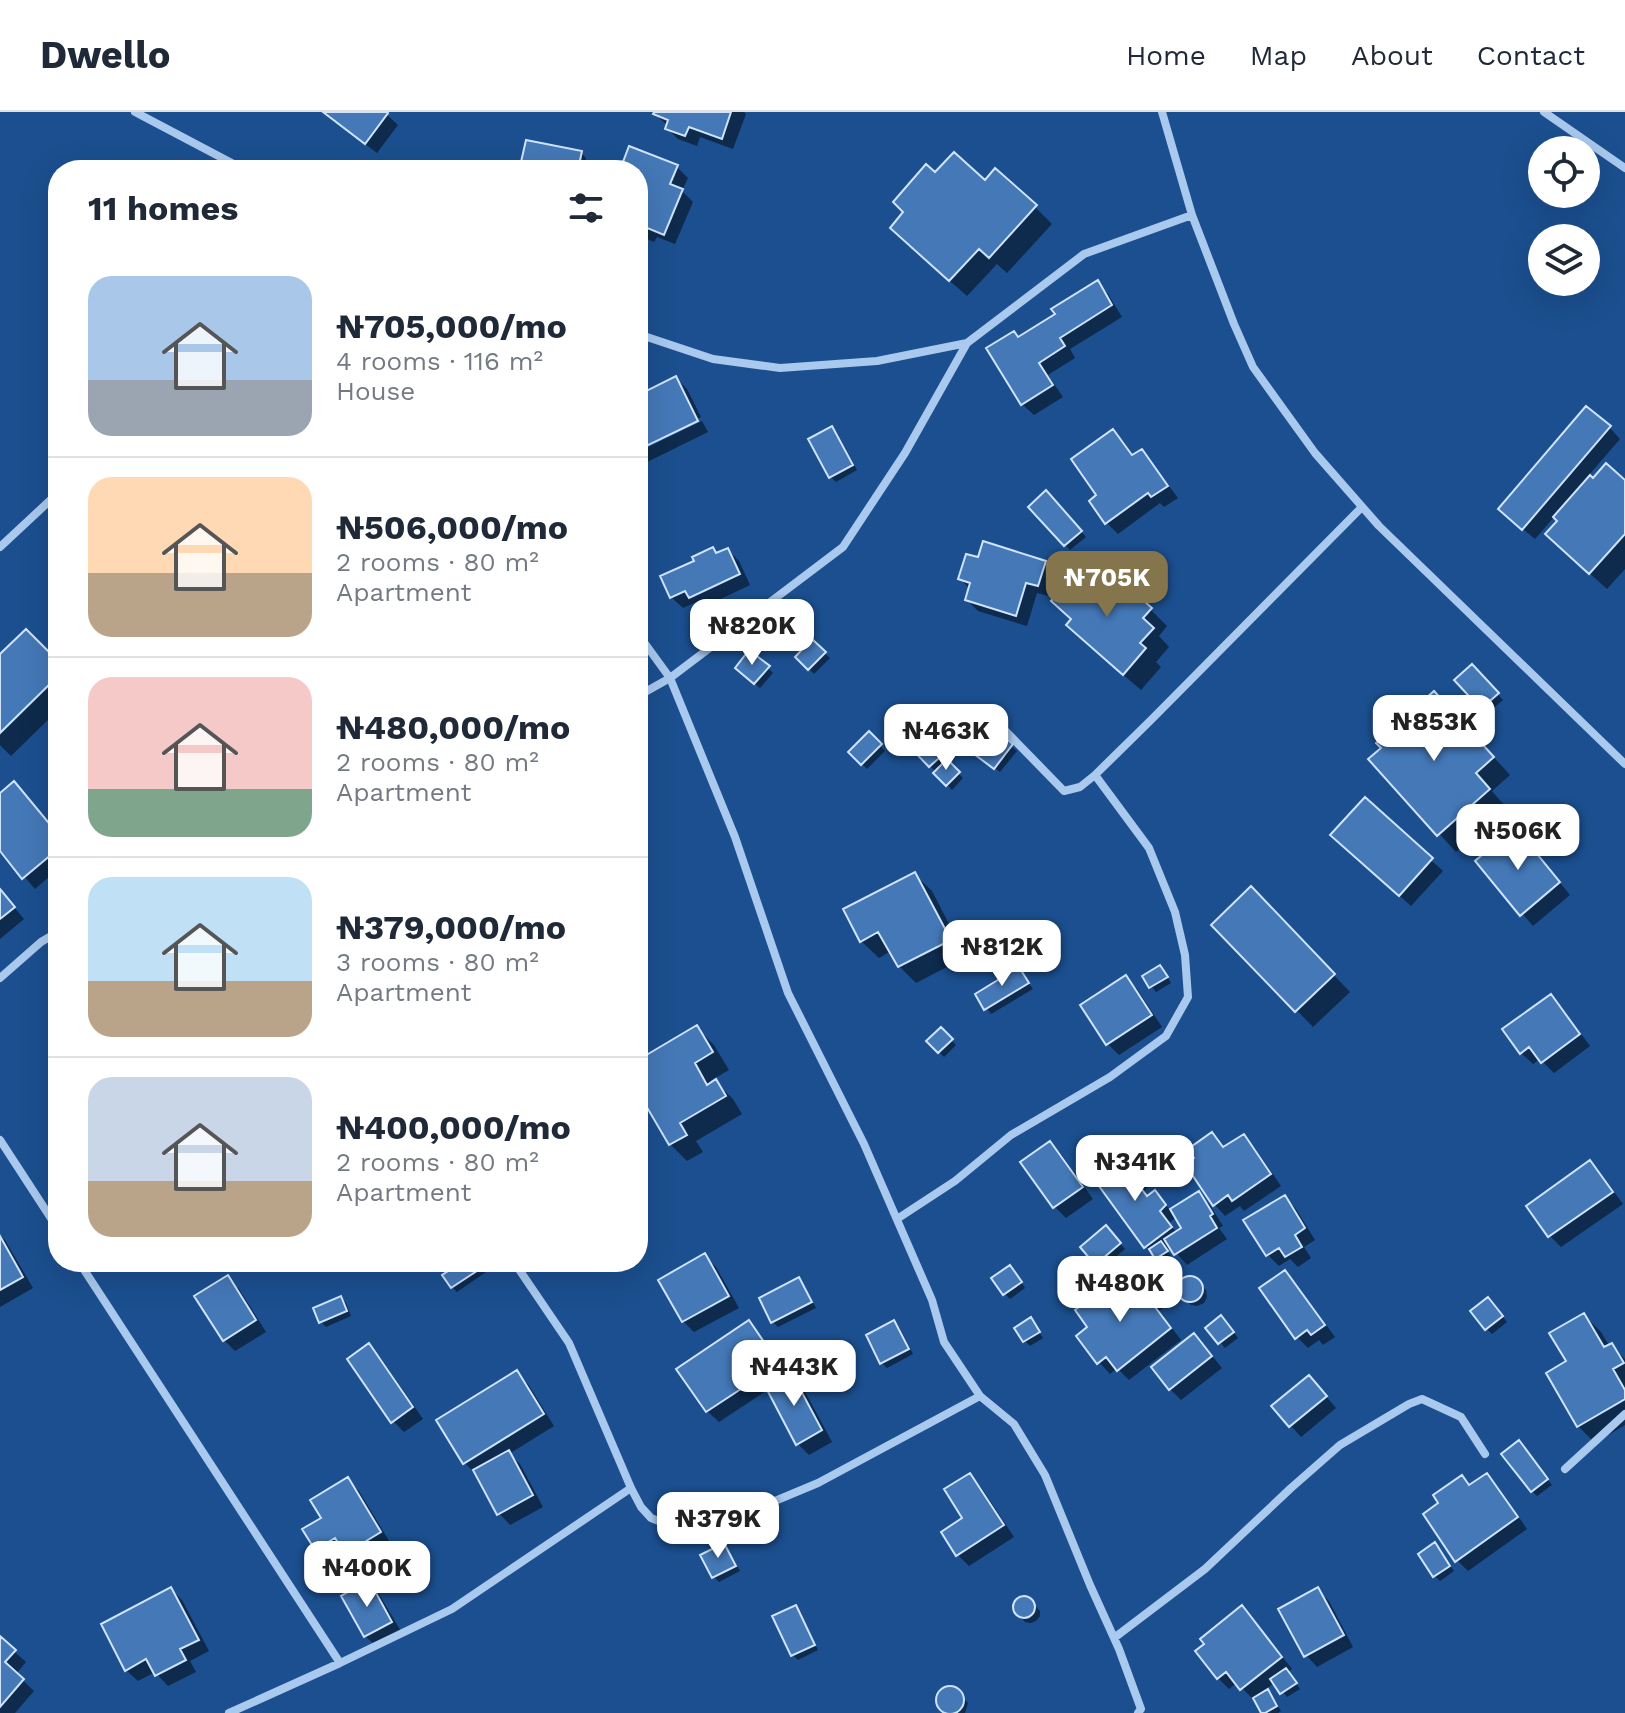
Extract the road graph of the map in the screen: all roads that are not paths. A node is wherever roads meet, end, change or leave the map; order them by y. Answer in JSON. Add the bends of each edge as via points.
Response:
{"nodes":[{"id":1,"x":135,"y":112,"type":"edge"},
{"id":2,"x":1162,"y":112,"type":"edge"},
{"id":3,"x":1544,"y":112,"type":"edge"},
{"id":4,"x":226,"y":160,"type":"edge"},
{"id":5,"x":1625,"y":168,"type":"edge"},
{"id":6,"x":1192,"y":215,"type":"junction"},
{"id":7,"x":648,"y":337,"type":"edge"},
{"id":8,"x":967,"y":343,"type":"junction"},
{"id":9,"x":48,"y":502,"type":"edge"},
{"id":10,"x":1362,"y":507,"type":"junction"},
{"id":11,"x":0,"y":547,"type":"edge"},
{"id":12,"x":648,"y":648,"type":"edge"},
{"id":13,"x":670,"y":678,"type":"junction"},
{"id":14,"x":648,"y":690,"type":"edge"},
{"id":15,"x":987,"y":712,"type":"dead end"},
{"id":16,"x":1625,"y":764,"type":"edge"},
{"id":17,"x":1095,"y":775,"type":"junction"},
{"id":18,"x":48,"y":938,"type":"edge"},
{"id":19,"x":0,"y":978,"type":"edge"},
{"id":20,"x":0,"y":1140,"type":"edge"},
{"id":21,"x":48,"y":1214,"type":"edge"},
{"id":22,"x":897,"y":1219,"type":"junction"},
{"id":23,"x":86,"y":1272,"type":"edge"},
{"id":24,"x":521,"y":1272,"type":"edge"},
{"id":25,"x":980,"y":1396,"type":"junction"},
{"id":26,"x":1625,"y":1414,"type":"edge"},
{"id":27,"x":1485,"y":1454,"type":"dead end"},
{"id":28,"x":1565,"y":1469,"type":"dead end"},
{"id":29,"x":631,"y":1488,"type":"junction"},
{"id":30,"x":1114,"y":1638,"type":"junction"},
{"id":31,"x":340,"y":1663,"type":"junction"},
{"id":32,"x":229,"y":1713,"type":"edge"},
{"id":33,"x":1138,"y":1713,"type":"edge"}],
"edges":[{"from":1,"to":4,"type":"street"},
{"from":2,"to":6,"type":"street"},
{"from":3,"to":5,"type":"street"},
{"from":6,"to":8,"type":"street","via":[[1084,254]]},
{"from":6,"to":10,"type":"street","via":[[1253,367]]},
{"from":7,"to":8,"type":"street","via":[[713,359],[780,368],[877,361]]},
{"from":8,"to":13,"type":"street","via":[[905,453],[843,547]]},
{"from":9,"to":11,"type":"street"},
{"from":10,"to":16,"type":"street"},
{"from":10,"to":17,"type":"street"},
{"from":12,"to":13,"type":"street"},
{"from":13,"to":14,"type":"street"},
{"from":13,"to":22,"type":"street","via":[[735,837],[788,993]]},
{"from":15,"to":17,"type":"street","via":[[1064,791]]},
{"from":17,"to":22,"type":"street","via":[[1149,848],[1175,912],[1188,997],[1155,1045],[1011,1135]]},
{"from":18,"to":19,"type":"street"},
{"from":20,"to":21,"type":"street"},
{"from":22,"to":25,"type":"street","via":[[944,1342]]},
{"from":23,"to":31,"type":"street"},
{"from":24,"to":29,"type":"street","via":[[569,1343]]},
{"from":25,"to":29,"type":"street","via":[[818,1483],[701,1532],[651,1518]]},
{"from":25,"to":30,"type":"street","via":[[1014,1424],[1045,1475]]},
{"from":26,"to":28,"type":"street"},
{"from":27,"to":30,"type":"street","via":[[1461,1417],[1422,1399],[1409,1404],[1340,1445],[1205,1569]]},
{"from":29,"to":31,"type":"street","via":[[452,1609]]},
{"from":30,"to":33,"type":"street","via":[[1141,1709]]},
{"from":31,"to":32,"type":"street"}]}
